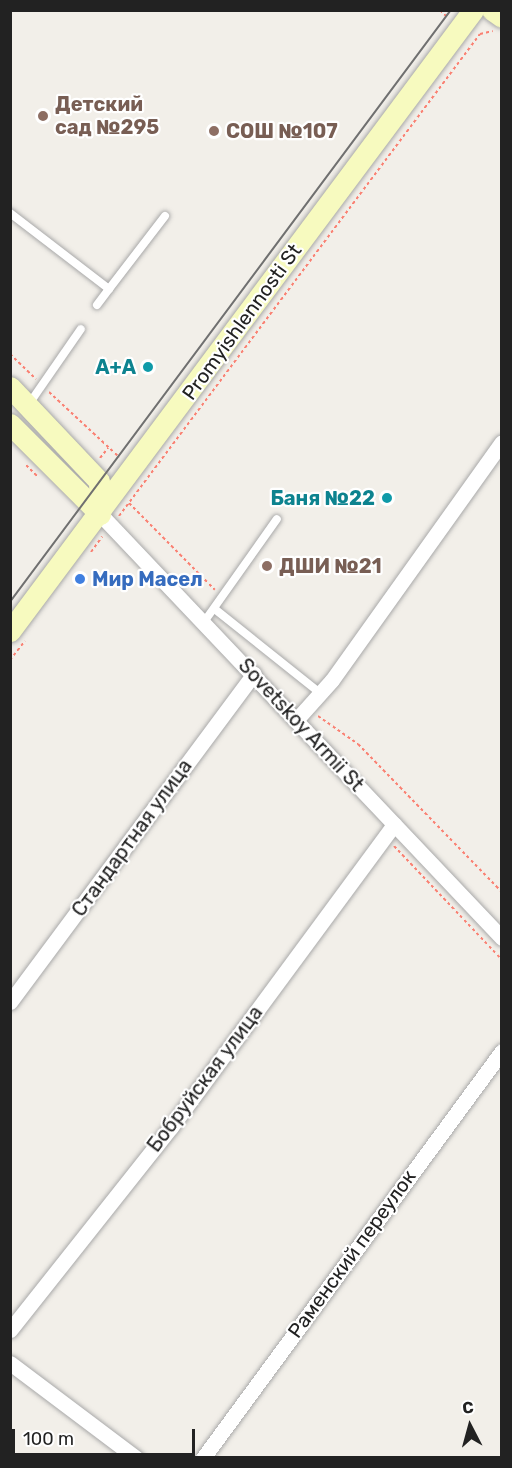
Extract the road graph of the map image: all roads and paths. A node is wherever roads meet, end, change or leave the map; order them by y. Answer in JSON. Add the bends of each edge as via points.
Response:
{"nodes":[{"id":1,"x":473,"y":10,"type":"edge"},
{"id":2,"x":497,"y":19,"type":"edge"},
{"id":3,"x":10,"y":213,"type":"edge"},
{"id":4,"x":165,"y":216,"type":"dead end"},
{"id":5,"x":109,"y":289,"type":"junction"},
{"id":6,"x":97,"y":305,"type":"dead end"},
{"id":7,"x":81,"y":329,"type":"dead end"},
{"id":8,"x":10,"y":354,"type":"edge"},
{"id":9,"x":42,"y":385,"type":"junction"},
{"id":10,"x":10,"y":387,"type":"edge"},
{"id":11,"x":28,"y":406,"type":"junction"},
{"id":12,"x":10,"y":424,"type":"edge"},
{"id":13,"x":501,"y":442,"type":"edge"},
{"id":14,"x":89,"y":472,"type":"junction"},
{"id":15,"x":141,"y":473,"type":"junction"},
{"id":16,"x":129,"y":503,"type":"junction"},
{"id":17,"x":277,"y":519,"type":"dead end"},
{"id":18,"x":106,"y":520,"type":"junction"},
{"id":19,"x":87,"y":558,"type":"dead end"},
{"id":20,"x":222,"y":595,"type":"junction"},
{"id":21,"x":216,"y":610,"type":"junction"},
{"id":22,"x":204,"y":622,"type":"junction"},
{"id":23,"x":21,"y":632,"type":"edge"},
{"id":24,"x":10,"y":660,"type":"edge"},
{"id":25,"x":254,"y":674,"type":"junction"},
{"id":26,"x":320,"y":693,"type":"junction"},
{"id":27,"x":307,"y":706,"type":"junction"},
{"id":28,"x":297,"y":719,"type":"junction"},
{"id":29,"x":394,"y":824,"type":"junction"},
{"id":30,"x":501,"y":892,"type":"edge"},
{"id":31,"x":501,"y":938,"type":"edge"},
{"id":32,"x":10,"y":1002,"type":"edge"},
{"id":33,"x":501,"y":1051,"type":"edge"},
{"id":34,"x":10,"y":1330,"type":"edge"},
{"id":35,"x":10,"y":1363,"type":"edge"},
{"id":36,"x":136,"y":1458,"type":"edge"},
{"id":37,"x":203,"y":1458,"type":"edge"}],
"edges":[{"from":1,"to":15,"type":"main road","name":"Promyishlennosti St"},
{"from":2,"to":15,"type":"path","via":[[480,34]]},
{"from":3,"to":5,"type":"lane"},
{"from":4,"to":5,"type":"lane"},
{"from":5,"to":6,"type":"lane"},
{"from":7,"to":9,"type":"lane"},
{"from":8,"to":9,"type":"path"},
{"from":9,"to":11,"type":"lane"},
{"from":9,"to":15,"type":"path"},
{"from":10,"to":11,"type":"main road"},
{"from":11,"to":14,"type":"main road"},
{"from":12,"to":18,"type":"main road","name":"Sovetskoy Armii St"},
{"from":13,"to":26,"type":"street"},
{"from":14,"to":15,"type":"main road"},
{"from":14,"to":18,"type":"main road","via":[[99,482]]},
{"from":15,"to":16,"type":"path"},
{"from":15,"to":18,"type":"main road","name":"Promyishlennosti St"},
{"from":16,"to":18,"type":"path"},
{"from":16,"to":20,"type":"path"},
{"from":17,"to":20,"type":"lane"},
{"from":18,"to":19,"type":"path"},
{"from":18,"to":22,"type":"street","name":"Sovetskoy Armii St"},
{"from":18,"to":23,"type":"main road","name":"Promyishlennosti St"},
{"from":20,"to":21,"type":"lane"},
{"from":21,"to":22,"type":"lane"},
{"from":21,"to":26,"type":"lane"},
{"from":22,"to":25,"type":"street","name":"Sovetskoy Armii St"},
{"from":23,"to":24,"type":"path"},
{"from":25,"to":28,"type":"street","name":"Sovetskoy Armii St"},
{"from":25,"to":32,"type":"street","name":"Стандартная улица"},
{"from":26,"to":27,"type":"street"},
{"from":27,"to":28,"type":"street"},
{"from":27,"to":30,"type":"path","via":[[358,744]]},
{"from":28,"to":29,"type":"street","name":"Sovetskoy Armii St"},
{"from":29,"to":31,"type":"street","name":"Sovetskoy Armii St"},
{"from":29,"to":34,"type":"street","name":"Бобруйская улица","via":[[171,1127]]},
{"from":33,"to":37,"type":"street","name":"Раменский переулок"},
{"from":35,"to":36,"type":"street"}]}
